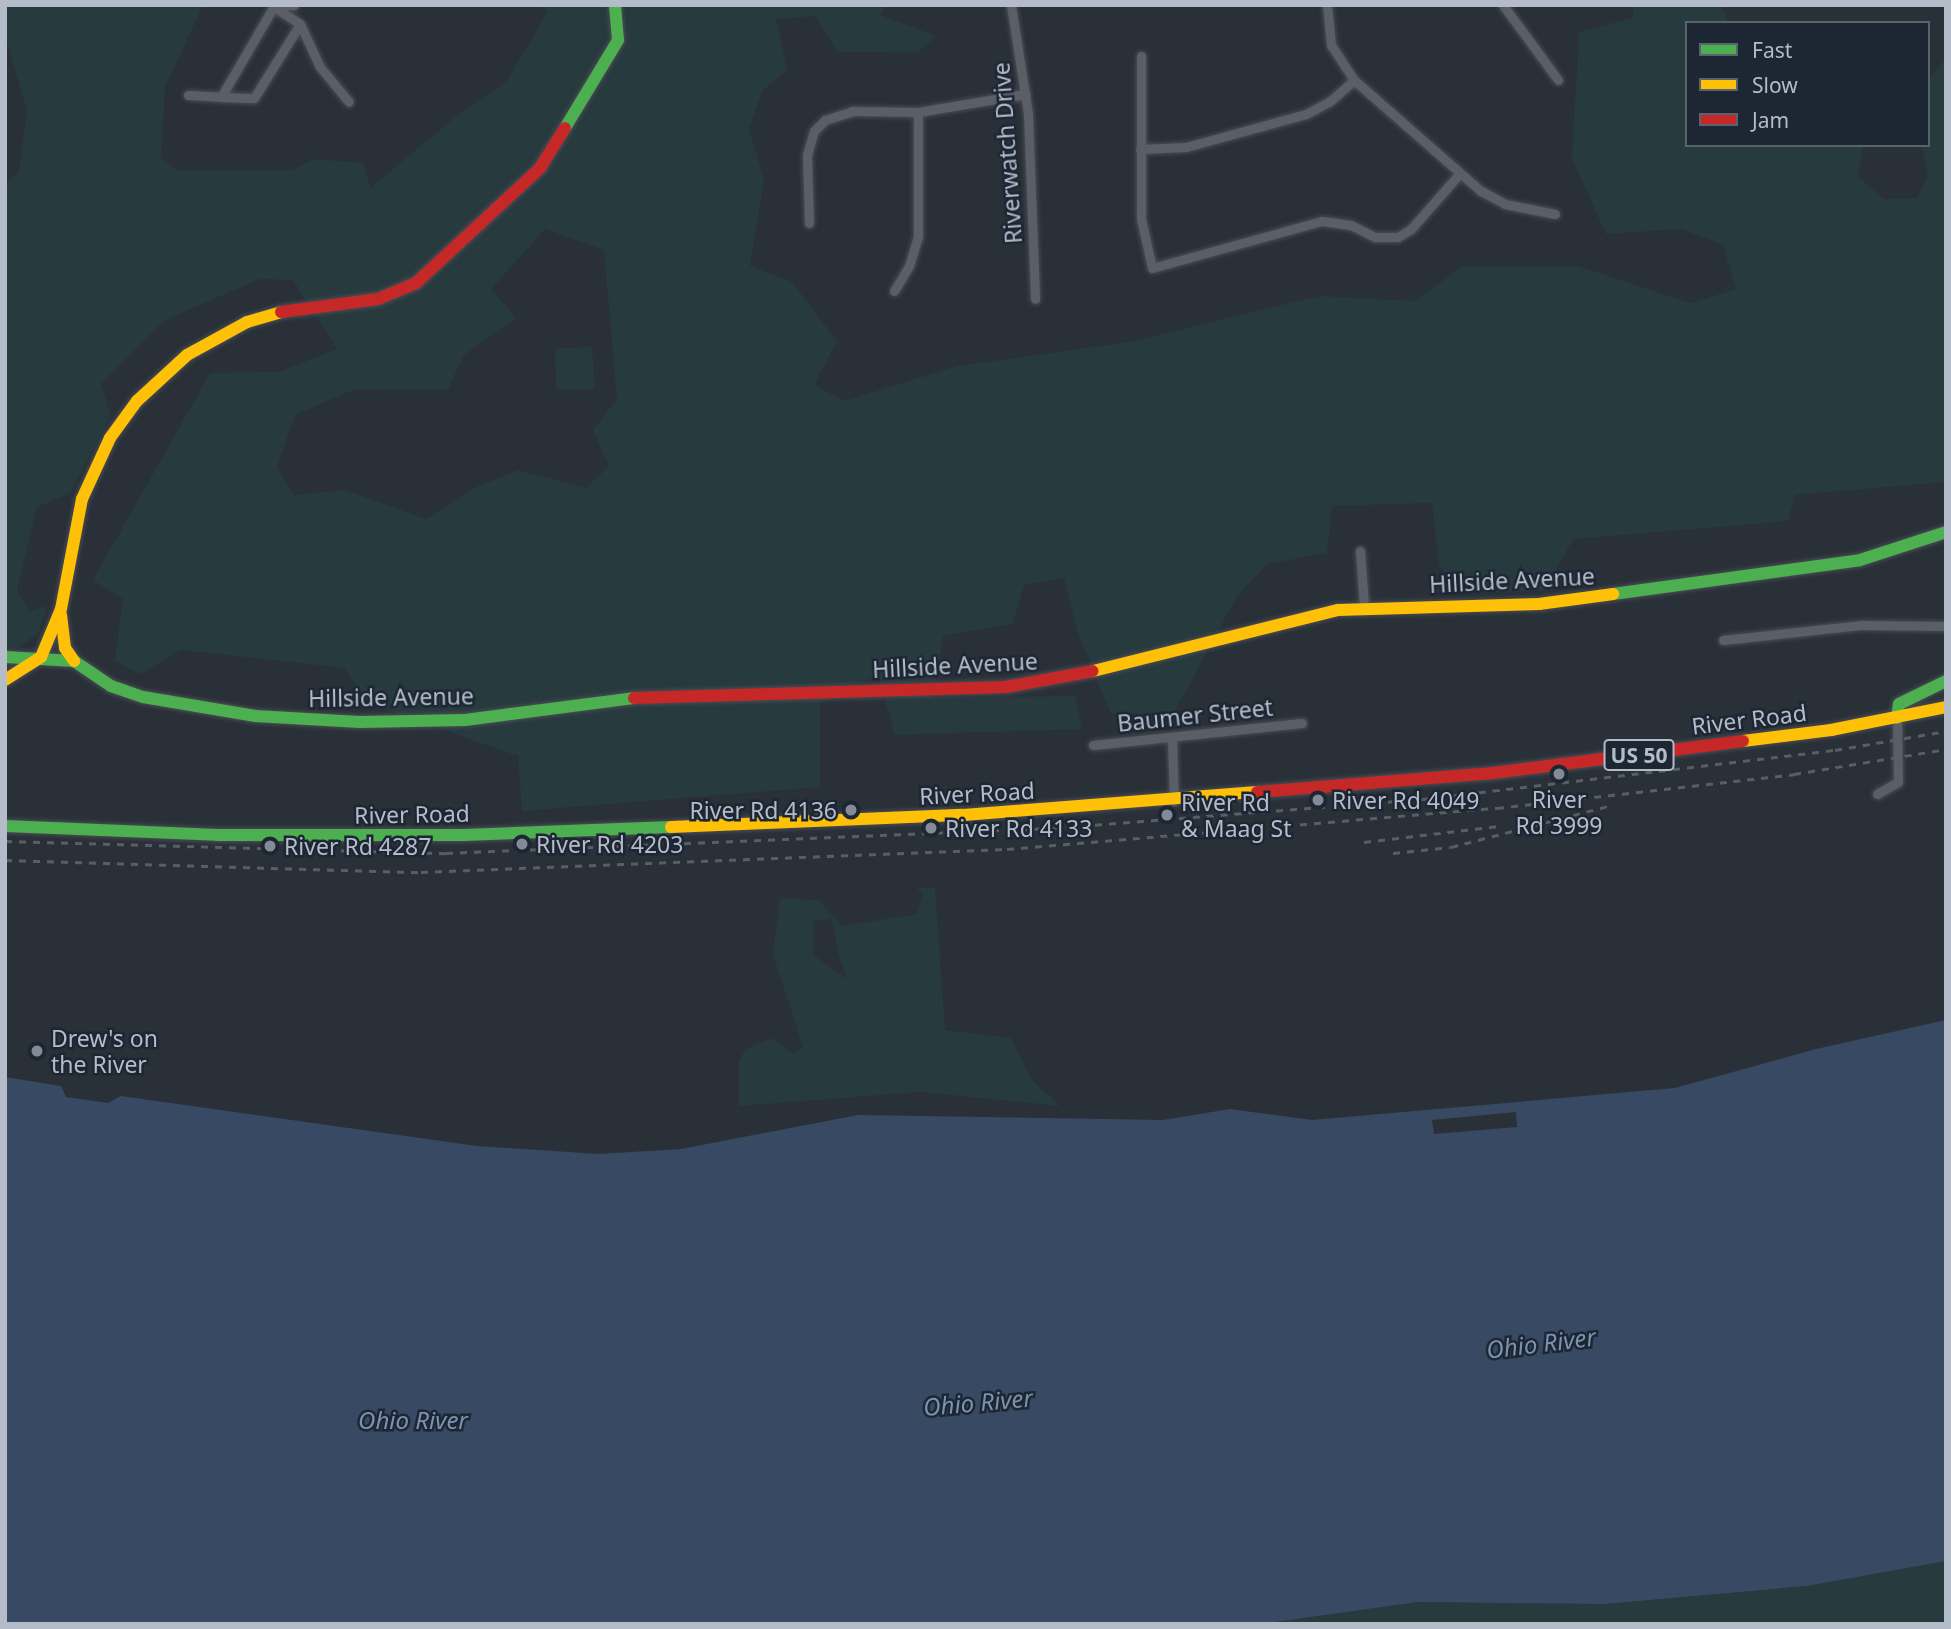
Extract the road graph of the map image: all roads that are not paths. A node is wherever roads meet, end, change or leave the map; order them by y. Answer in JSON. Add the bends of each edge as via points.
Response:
{"nodes":[{"id":1,"x":294,"y":5,"type":"edge"},
{"id":2,"x":615,"y":5,"type":"edge"},
{"id":3,"x":1011,"y":5,"type":"edge"},
{"id":4,"x":1326,"y":5,"type":"edge"},
{"id":5,"x":1503,"y":5,"type":"edge"},
{"id":6,"x":273,"y":6,"type":"edge"},
{"id":7,"x":300,"y":24,"type":"junction"},
{"id":8,"x":1141,"y":55,"type":"dead end"},
{"id":9,"x":1354,"y":80,"type":"junction"},
{"id":10,"x":1558,"y":80,"type":"dead end"},
{"id":11,"x":1025,"y":94,"type":"junction"},
{"id":12,"x":188,"y":95,"type":"dead end"},
{"id":13,"x":221,"y":97,"type":"junction"},
{"id":14,"x":349,"y":102,"type":"dead end"},
{"id":15,"x":919,"y":112,"type":"junction"},
{"id":16,"x":1140,"y":149,"type":"junction"},
{"id":17,"x":1460,"y":173,"type":"junction"},
{"id":18,"x":1555,"y":214,"type":"dead end"},
{"id":19,"x":809,"y":223,"type":"dead end"},
{"id":20,"x":894,"y":291,"type":"dead end"},
{"id":21,"x":1035,"y":299,"type":"dead end"},
{"id":22,"x":1946,"y":532,"type":"edge"},
{"id":23,"x":1360,"y":551,"type":"dead end"},
{"id":24,"x":1364,"y":606,"type":"junction"},
{"id":25,"x":61,"y":609,"type":"junction"},
{"id":26,"x":1946,"y":626,"type":"edge"},
{"id":27,"x":1723,"y":640,"type":"dead end"},
{"id":28,"x":41,"y":657,"type":"junction"},
{"id":29,"x":5,"y":660,"type":"edge"},
{"id":30,"x":74,"y":661,"type":"junction"},
{"id":31,"x":7,"y":679,"type":"edge"},
{"id":32,"x":1946,"y":681,"type":"edge"},
{"id":33,"x":1946,"y":708,"type":"edge"},
{"id":34,"x":1897,"y":718,"type":"junction"},
{"id":35,"x":1303,"y":723,"type":"dead end"},
{"id":36,"x":1172,"y":739,"type":"junction"},
{"id":37,"x":1093,"y":745,"type":"dead end"},
{"id":38,"x":1877,"y":794,"type":"dead end"},
{"id":39,"x":1174,"y":802,"type":"junction"},
{"id":40,"x":9,"y":824,"type":"edge"}],
"edges":[{"from":1,"to":6,"type":"street"},
{"from":2,"to":25,"type":"street","via":[[618,40],[540,168],[416,283],[378,299],[301,306],[247,322],[187,355],[145,393],[110,438],[90,478],[74,527]]},
{"from":3,"to":11,"type":"street","name":"Riverwatch Drive"},
{"from":4,"to":9,"type":"street","via":[[1331,45]]},
{"from":5,"to":10,"type":"street"},
{"from":6,"to":7,"type":"street"},
{"from":6,"to":13,"type":"street"},
{"from":7,"to":13,"type":"street","via":[[254,98]]},
{"from":7,"to":14,"type":"street","via":[[320,67]]},
{"from":8,"to":16,"type":"street"},
{"from":9,"to":16,"type":"street","via":[[1335,98],[1306,114],[1185,147]]},
{"from":9,"to":17,"type":"street"},
{"from":11,"to":15,"type":"street"},
{"from":11,"to":21,"type":"street","name":"Riverwatch Drive"},
{"from":12,"to":13,"type":"street"},
{"from":15,"to":19,"type":"street","via":[[852,111],[819,125],[807,155]]},
{"from":15,"to":20,"type":"street","via":[[918,237],[909,266]]},
{"from":16,"to":17,"type":"street","via":[[1141,219],[1152,268],[1322,221],[1340,222],[1375,237],[1398,237],[1411,229]]},
{"from":17,"to":18,"type":"street","via":[[1505,204]]},
{"from":22,"to":24,"type":"street","name":"Hillside Avenue","via":[[1849,562],[1539,604]]},
{"from":23,"to":24,"type":"street"},
{"from":24,"to":30,"type":"street","name":"Hillside Avenue","via":[[1028,685],[648,696],[465,720],[360,722],[255,716],[125,692]]},
{"from":25,"to":28,"type":"street"},
{"from":25,"to":30,"type":"street","via":[[61,636]]},
{"from":26,"to":27,"type":"street","via":[[1862,625]]},
{"from":28,"to":29,"type":"street","name":"Hillside Avenue"},
{"from":28,"to":30,"type":"street","name":"Hillside Avenue"},
{"from":28,"to":31,"type":"street"},
{"from":29,"to":31,"type":"street"},
{"from":32,"to":34,"type":"street","via":[[1899,704]]},
{"from":33,"to":34,"type":"street","name":"River Road","number":"US 50"},
{"from":34,"to":38,"type":"street","via":[[1898,782]]},
{"from":34,"to":39,"type":"street","name":"River Road","number":"US 50","via":[[1493,773]]},
{"from":35,"to":36,"type":"street","name":"Baumer Street"},
{"from":36,"to":37,"type":"street","name":"Baumer Street"},
{"from":36,"to":39,"type":"street"},
{"from":39,"to":40,"type":"street","name":"River Road","number":"US 50","via":[[464,835],[217,835]]}]}
